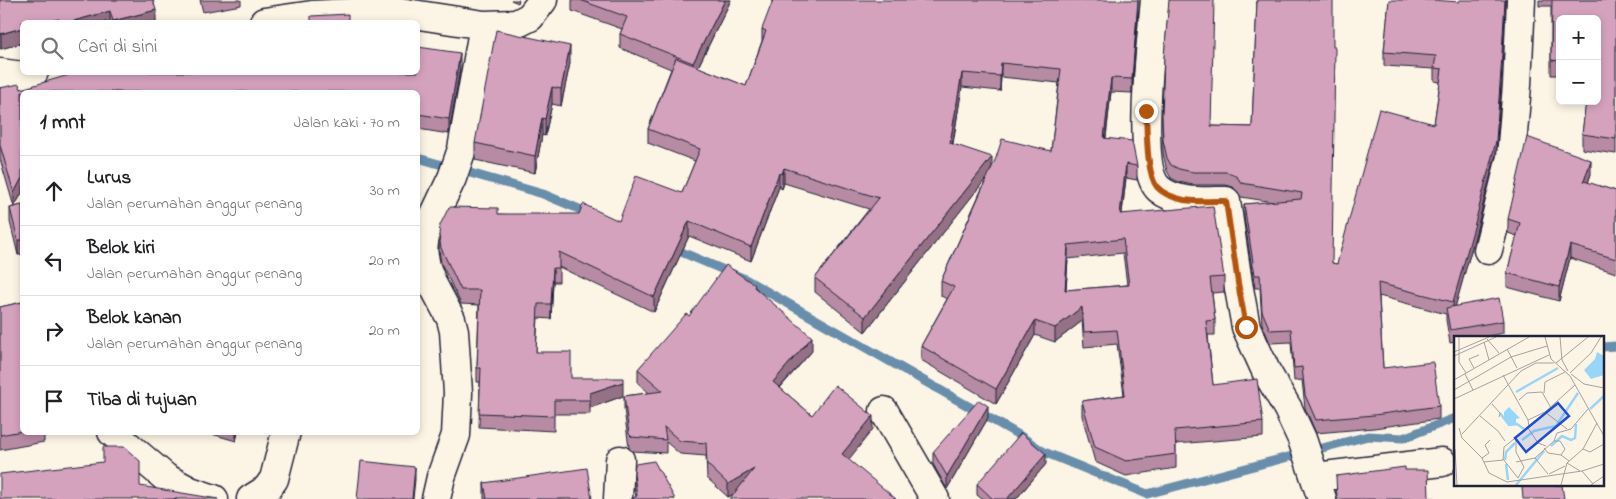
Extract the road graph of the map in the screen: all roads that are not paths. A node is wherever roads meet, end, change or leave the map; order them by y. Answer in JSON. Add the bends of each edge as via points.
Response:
{"nodes":[{"id":1,"x":543,"y":0,"type":"edge"},
{"id":2,"x":1155,"y":0,"type":"edge"},
{"id":3,"x":1521,"y":0,"type":"edge"},
{"id":4,"x":278,"y":20,"type":"edge"},
{"id":5,"x":484,"y":25,"type":"junction"},
{"id":6,"x":1488,"y":250,"type":"dead end"},
{"id":7,"x":884,"y":411,"type":"dead end"},
{"id":8,"x":116,"y":435,"type":"edge"},
{"id":9,"x":285,"y":435,"type":"edge"},
{"id":10,"x":620,"y":460,"type":"dead end"},
{"id":11,"x":1442,"y":462,"type":"dead end"},
{"id":12,"x":1316,"y":481,"type":"edge"},
{"id":13,"x":214,"y":499,"type":"edge"},
{"id":14,"x":251,"y":499,"type":"edge"},
{"id":15,"x":436,"y":499,"type":"edge"},
{"id":16,"x":618,"y":499,"type":"edge"},
{"id":17,"x":935,"y":499,"type":"edge"}],
"edges":[{"from":1,"to":5,"type":"street","via":[[521,23]]},
{"from":2,"to":12,"type":"street","via":[[1146,111],[1151,175],[1158,188],[1172,196],[1184,200],[1226,201],[1246,327],[1302,439]]},
{"from":3,"to":6,"type":"street","via":[[1511,157]]},
{"from":4,"to":5,"type":"street","via":[[393,11]]},
{"from":5,"to":15,"type":"street","via":[[462,149],[425,235],[423,250],[426,267],[454,331],[458,393],[456,434]]},
{"from":7,"to":17,"type":"street"},
{"from":8,"to":13,"type":"street","via":[[166,478]]},
{"from":9,"to":14,"type":"street","via":[[274,479],[268,489]]},
{"from":10,"to":16,"type":"street"},
{"from":11,"to":12,"type":"street"}]}
